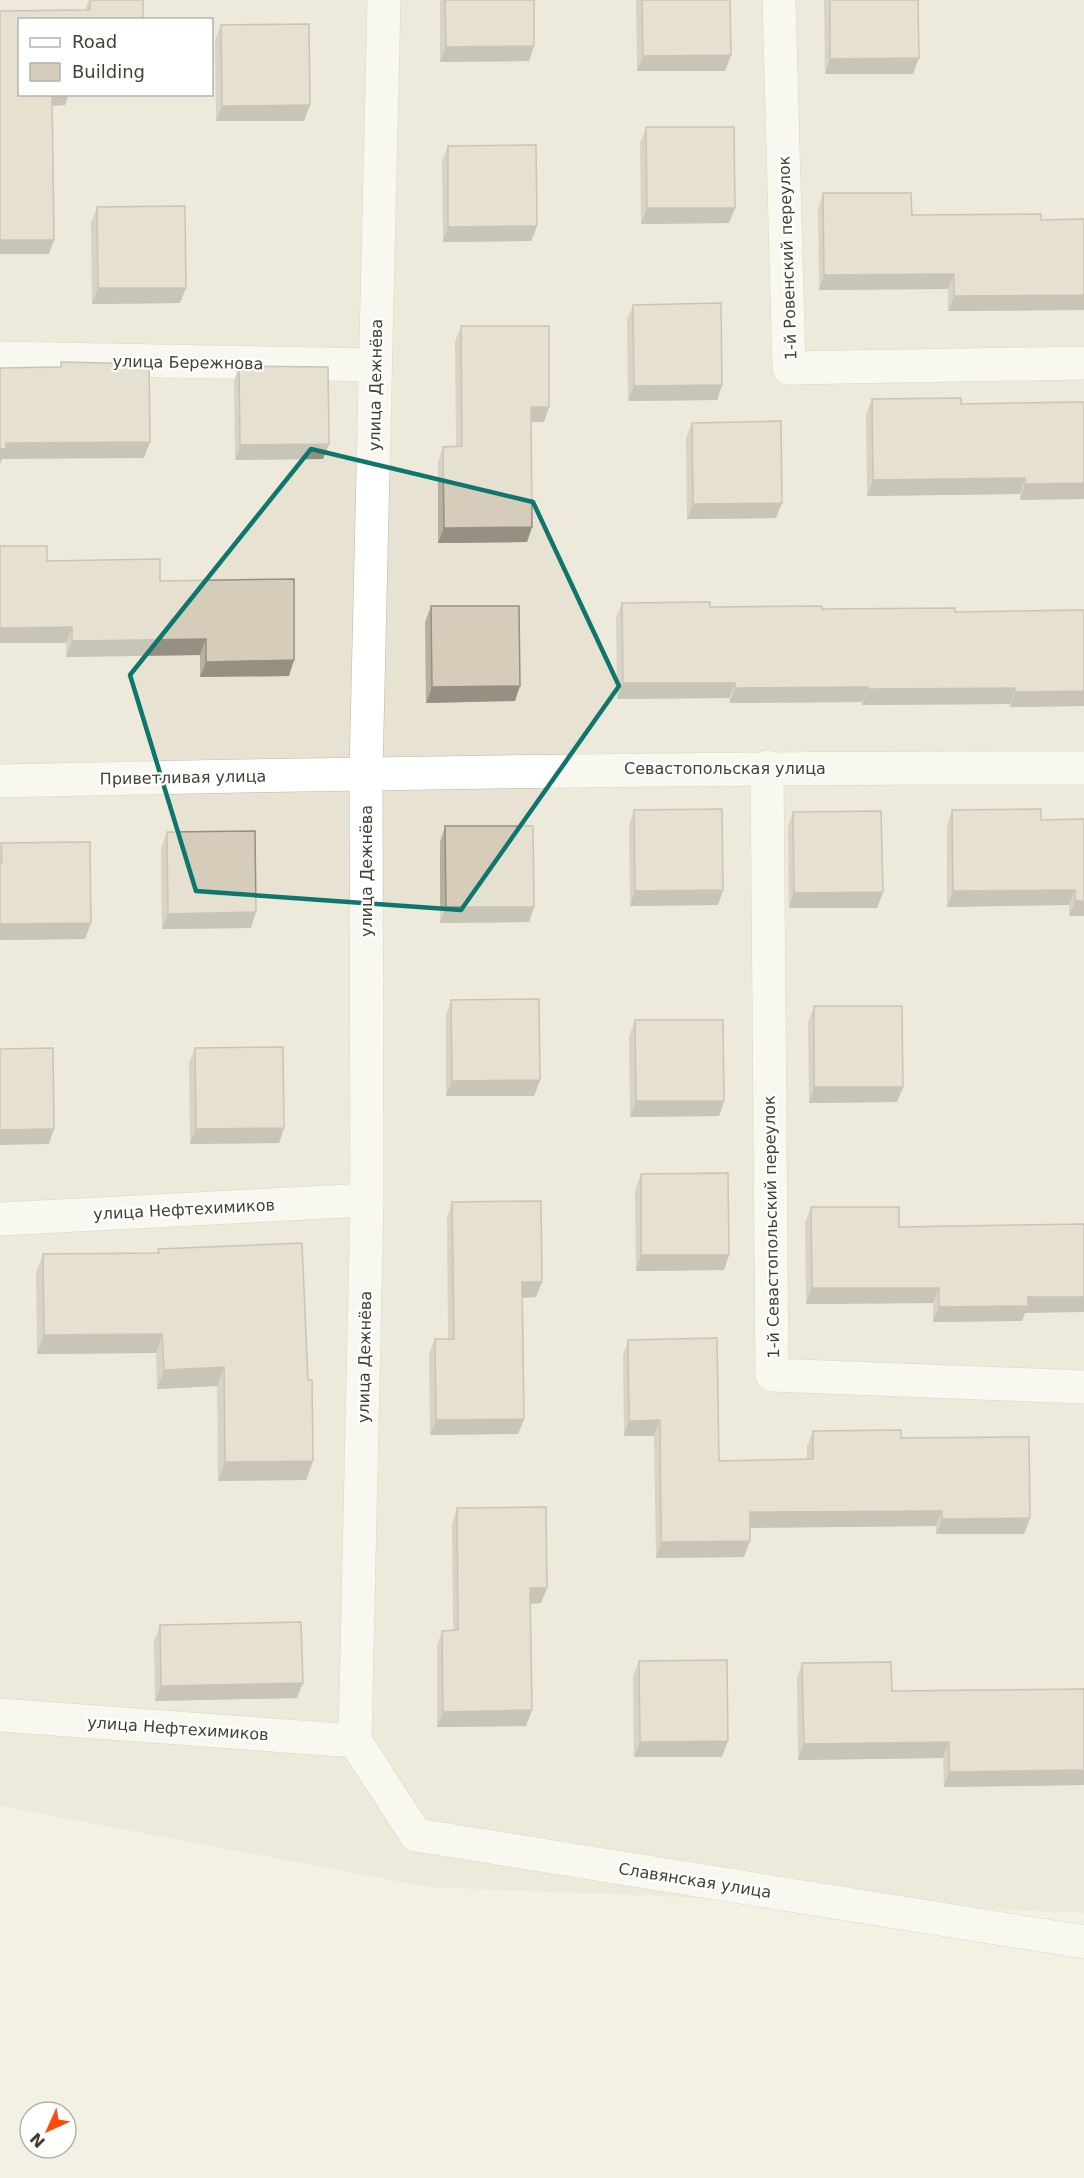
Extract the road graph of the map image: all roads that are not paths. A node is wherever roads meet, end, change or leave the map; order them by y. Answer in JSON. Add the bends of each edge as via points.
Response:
{"nodes":[{"id":1,"x":384,"y":0,"type":"edge"},
{"id":2,"x":779,"y":0,"type":"edge"},
{"id":3,"x":0,"y":358,"type":"edge"},
{"id":4,"x":1084,"y":363,"type":"edge"},
{"id":5,"x":375,"y":365,"type":"junction"},
{"id":6,"x":766,"y":767,"type":"junction"},
{"id":7,"x":1084,"y":768,"type":"edge"},
{"id":8,"x":366,"y":772,"type":"junction"},
{"id":9,"x":0,"y":781,"type":"edge"},
{"id":10,"x":367,"y":1200,"type":"junction"},
{"id":11,"x":0,"y":1219,"type":"edge"},
{"id":12,"x":1084,"y":1387,"type":"edge"},
{"id":13,"x":0,"y":1714,"type":"edge"},
{"id":14,"x":355,"y":1741,"type":"junction"},
{"id":15,"x":1084,"y":1942,"type":"edge"}],
"edges":[{"from":1,"to":5,"type":"street","name":"улица Дежнёва"},
{"from":2,"to":4,"type":"street","name":"1-й Ровенский переулок","via":[[789,368]]},
{"from":3,"to":5,"type":"street","name":"улица Бережнова"},
{"from":5,"to":8,"type":"street","name":"улица Дежнёва"},
{"from":6,"to":7,"type":"street","name":"Севастопольская улица"},
{"from":6,"to":8,"type":"street","name":"Севастопольская улица"},
{"from":6,"to":12,"type":"street","name":"1-й Севастопольский переулок","via":[[772,1376]]},
{"from":8,"to":9,"type":"street","name":"Приветливая улица"},
{"from":8,"to":10,"type":"street","name":"улица Дежнёва"},
{"from":10,"to":11,"type":"street","name":"улица Нефтехимиков"},
{"from":10,"to":14,"type":"street","name":"улица Дежнёва"},
{"from":13,"to":14,"type":"street","name":"улица Нефтехимиков"},
{"from":14,"to":15,"type":"street","name":"Славянская улица","via":[[416,1835]]}]}
